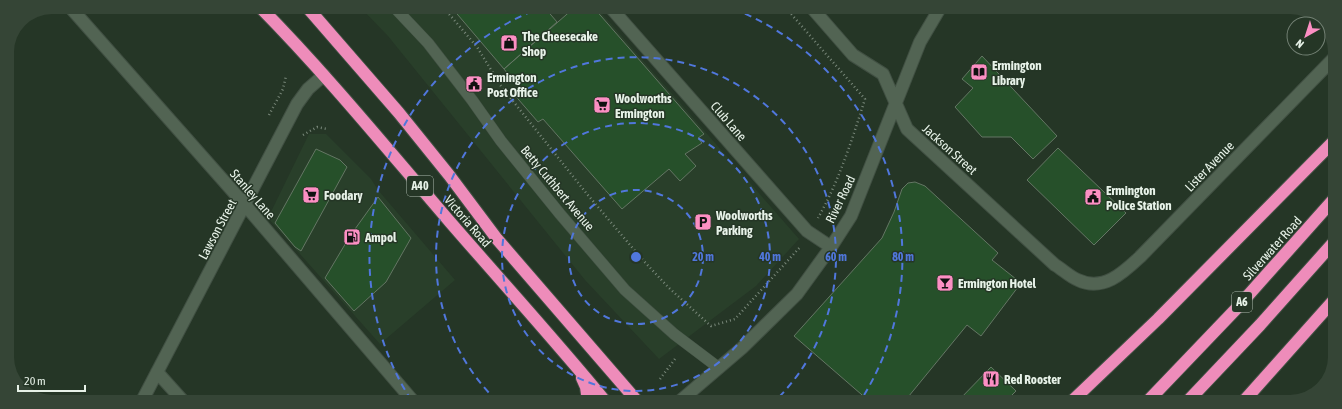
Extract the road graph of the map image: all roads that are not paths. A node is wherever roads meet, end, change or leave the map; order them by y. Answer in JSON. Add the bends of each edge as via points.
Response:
{"nodes":[{"id":1,"x":76,"y":14,"type":"edge"},
{"id":2,"x":267,"y":14,"type":"edge"},
{"id":3,"x":313,"y":14,"type":"edge"},
{"id":4,"x":401,"y":14,"type":"edge"},
{"id":5,"x":616,"y":14,"type":"edge"},
{"id":6,"x":817,"y":14,"type":"edge"},
{"id":7,"x":936,"y":14,"type":"edge"},
{"id":8,"x":1328,"y":64,"type":"edge"},
{"id":9,"x":324,"y":75,"type":"junction"},
{"id":10,"x":895,"y":102,"type":"junction"},
{"id":11,"x":1328,"y":147,"type":"edge"},
{"id":12,"x":245,"y":205,"type":"junction"},
{"id":13,"x":1328,"y":206,"type":"edge"},
{"id":14,"x":831,"y":247,"type":"junction"},
{"id":15,"x":1328,"y":249,"type":"edge"},
{"id":16,"x":1097,"y":285,"type":"joint"},
{"id":17,"x":1328,"y":307,"type":"edge"},
{"id":18,"x":577,"y":368,"type":"junction"},
{"id":19,"x":718,"y":368,"type":"junction"},
{"id":20,"x":157,"y":372,"type":"junction"},
{"id":21,"x":145,"y":395,"type":"edge"},
{"id":22,"x":178,"y":395,"type":"edge"},
{"id":23,"x":408,"y":395,"type":"edge"},
{"id":24,"x":587,"y":395,"type":"edge"},
{"id":25,"x":600,"y":395,"type":"edge"},
{"id":26,"x":632,"y":395,"type":"edge"},
{"id":27,"x":687,"y":395,"type":"edge"},
{"id":28,"x":1078,"y":395,"type":"edge"},
{"id":29,"x":1153,"y":395,"type":"edge"},
{"id":30,"x":1194,"y":395,"type":"edge"},
{"id":31,"x":1249,"y":395,"type":"edge"}],
"edges":[{"from":1,"to":12,"type":"street","name":"Stanley Lane"},
{"from":2,"to":9,"type":"highway","name":"Victoria Road","number":"A40"},
{"from":3,"to":26,"type":"highway","name":"Victoria Road","number":"A40","via":[[449,174],[497,239]]},
{"from":4,"to":19,"type":"lane","name":"Betty Cuthbert Avenue","via":[[428,43],[501,141],[625,290],[674,334]]},
{"from":5,"to":14,"type":"street","name":"Club Lane","via":[[810,233]]},
{"from":6,"to":10,"type":"street","name":"Jackson Street","via":[[853,55],[883,74]]},
{"from":7,"to":10,"type":"street","name":"River Road","via":[[920,42]]},
{"from":8,"to":16,"type":"street","name":"Lister Avenue","via":[[1140,257],[1119,276]]},
{"from":9,"to":12,"type":"street","name":"Lawson Street","via":[[308,89],[297,104]]},
{"from":9,"to":18,"type":"highway","name":"Victoria Road","number":"A40"},
{"from":10,"to":14,"type":"street","name":"River Road","via":[[851,216]]},
{"from":10,"to":16,"type":"street","name":"Jackson Street","via":[[906,129],[1055,265],[1078,280]]},
{"from":11,"to":28,"type":"highway","via":[[1158,319]]},
{"from":12,"to":20,"type":"street","name":"Lawson Street"},
{"from":12,"to":23,"type":"street","name":"Stanley Lane"},
{"from":13,"to":29,"type":"highway","name":"Silverwater Road","number":"A6","via":[[1236,309]]},
{"from":14,"to":19,"type":"street","name":"River Road","via":[[797,294]]},
{"from":15,"to":30,"type":"highway","number":"A6"},
{"from":17,"to":31,"type":"highway"},
{"from":18,"to":24,"type":"highway"},
{"from":18,"to":25,"type":"highway","name":"Victoria Road","number":"A40"},
{"from":19,"to":27,"type":"street","name":"River Road"},
{"from":20,"to":21,"type":"street","name":"Lawson Street"},
{"from":20,"to":22,"type":"street"}]}
